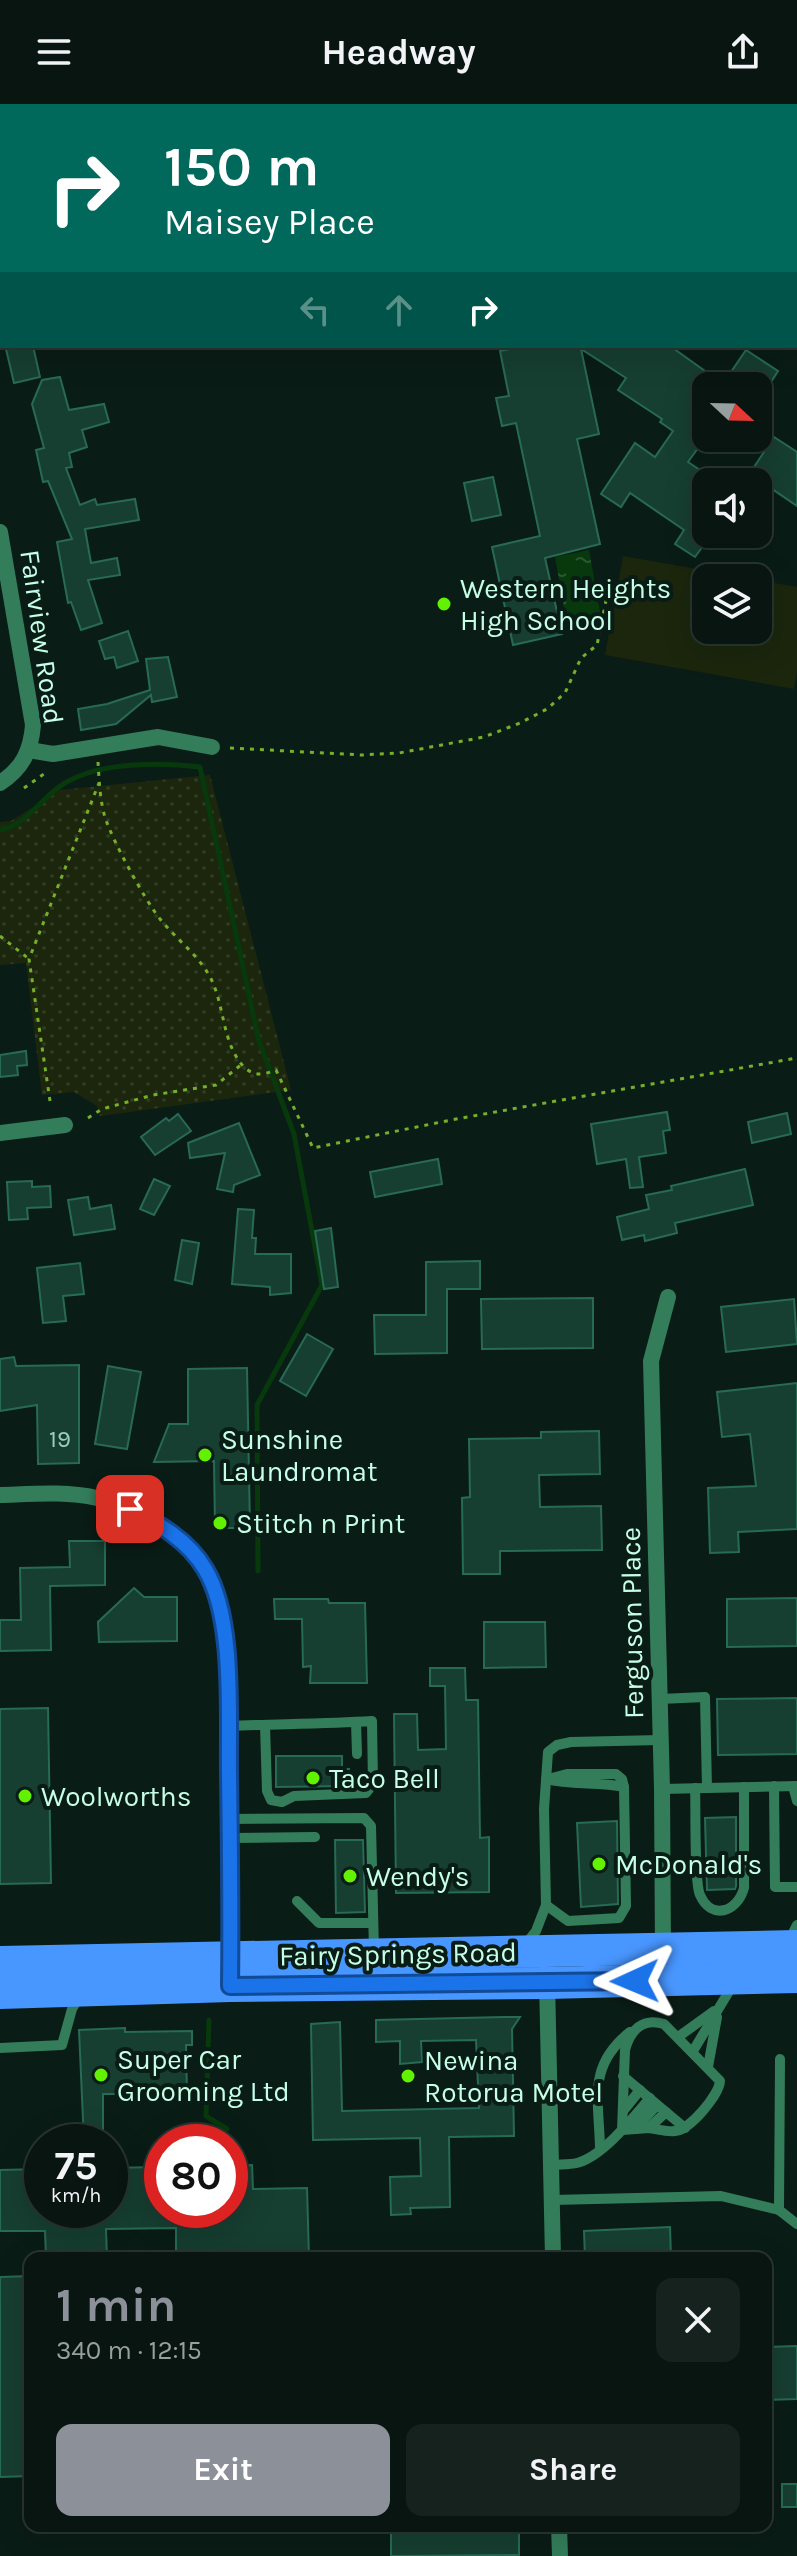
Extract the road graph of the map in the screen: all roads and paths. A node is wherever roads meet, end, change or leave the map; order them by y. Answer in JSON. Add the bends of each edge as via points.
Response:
{"nodes":[{"id":1,"x":0,"y":532,"type":"edge"},
{"id":2,"x":608,"y":591,"type":"dead end"},
{"id":3,"x":212,"y":747,"type":"joint"},
{"id":4,"x":29,"y":750,"type":"junction"},
{"id":5,"x":98,"y":768,"type":"dead end"},
{"id":6,"x":101,"y":780,"type":"junction"},
{"id":7,"x":0,"y":783,"type":"edge"},
{"id":8,"x":0,"y":936,"type":"edge"},
{"id":9,"x":29,"y":959,"type":"junction"},
{"id":10,"x":797,"y":1058,"type":"edge"},
{"id":11,"x":242,"y":1064,"type":"junction"},
{"id":12,"x":50,"y":1101,"type":"dead end"},
{"id":13,"x":88,"y":1118,"type":"dead end"},
{"id":14,"x":65,"y":1125,"type":"dead end"},
{"id":15,"x":0,"y":1133,"type":"edge"},
{"id":16,"x":668,"y":1297,"type":"dead end"},
{"id":17,"x":0,"y":1495,"type":"edge"},
{"id":18,"x":660,"y":1699,"type":"junction"},
{"id":19,"x":356,"y":1722,"type":"junction"},
{"id":20,"x":265,"y":1725,"type":"junction"},
{"id":21,"x":229,"y":1726,"type":"junction"},
{"id":22,"x":660,"y":1740,"type":"junction"},
{"id":23,"x":357,"y":1754,"type":"dead end"},
{"id":24,"x":546,"y":1779,"type":"junction"},
{"id":25,"x":774,"y":1786,"type":"junction"},
{"id":26,"x":795,"y":1786,"type":"edge"},
{"id":27,"x":744,"y":1787,"type":"junction"},
{"id":28,"x":701,"y":1788,"type":"junction"},
{"id":29,"x":662,"y":1789,"type":"junction"},
{"id":30,"x":797,"y":1801,"type":"edge"},
{"id":31,"x":296,"y":1818,"type":"junction"},
{"id":32,"x":230,"y":1819,"type":"junction"},
{"id":33,"x":296,"y":1837,"type":"junction"},
{"id":34,"x":315,"y":1837,"type":"dead end"},
{"id":35,"x":230,"y":1838,"type":"junction"},
{"id":36,"x":797,"y":1887,"type":"edge"},
{"id":37,"x":297,"y":1901,"type":"dead end"},
{"id":38,"x":546,"y":1905,"type":"junction"},
{"id":39,"x":374,"y":1938,"type":"junction"},
{"id":40,"x":793,"y":1939,"type":"edge"},
{"id":41,"x":0,"y":1962,"type":"edge"},
{"id":42,"x":537,"y":1962,"type":"junction"},
{"id":43,"x":663,"y":1965,"type":"junction"},
{"id":44,"x":230,"y":1971,"type":"junction"},
{"id":45,"x":797,"y":1977,"type":"edge"},
{"id":46,"x":738,"y":1978,"type":"junction"},
{"id":47,"x":83,"y":1991,"type":"junction"},
{"id":48,"x":0,"y":1993,"type":"edge"},
{"id":49,"x":719,"y":2007,"type":"junction"},
{"id":50,"x":635,"y":2028,"type":"junction"},
{"id":51,"x":0,"y":2048,"type":"edge"},
{"id":52,"x":693,"y":2052,"type":"junction"},
{"id":53,"x":608,"y":2054,"type":"junction"},
{"id":54,"x":780,"y":2059,"type":"dead end"},
{"id":55,"x":623,"y":2061,"type":"junction"},
{"id":56,"x":623,"y":2076,"type":"junction"},
{"id":57,"x":636,"y":2087,"type":"junction"},
{"id":58,"x":623,"y":2095,"type":"junction"},
{"id":59,"x":658,"y":2105,"type":"junction"},
{"id":60,"x":623,"y":2111,"type":"junction"},
{"id":61,"x":649,"y":2128,"type":"junction"},
{"id":62,"x":685,"y":2128,"type":"junction"},
{"id":63,"x":635,"y":2129,"type":"junction"},
{"id":64,"x":622,"y":2130,"type":"junction"},
{"id":65,"x":600,"y":2148,"type":"junction"},
{"id":66,"x":551,"y":2165,"type":"junction"},
{"id":67,"x":552,"y":2200,"type":"junction"},
{"id":68,"x":779,"y":2210,"type":"junction"},
{"id":69,"x":797,"y":2224,"type":"edge"},
{"id":70,"x":553,"y":2252,"type":"edge"},
{"id":71,"x":559,"y":2532,"type":"edge"},
{"id":72,"x":560,"y":2556,"type":"edge"}],
"edges":[{"from":1,"to":4,"type":"street","name":"Fairview Road","via":[[30,702]]},
{"from":2,"to":3,"type":"path","via":[[597,645],[581,658],[565,693],[520,723],[484,737],[399,753]]},
{"from":3,"to":4,"type":"street","via":[[158,737],[53,754]]},
{"from":4,"to":7,"type":"street","via":[[17,770]]},
{"from":5,"to":6,"type":"path"},
{"from":6,"to":9,"type":"path"},
{"from":6,"to":11,"type":"path","via":[[104,816],[113,836],[159,918],[210,977]]},
{"from":8,"to":9,"type":"path"},
{"from":9,"to":12,"type":"path"},
{"from":10,"to":11,"type":"path","via":[[313,1148],[276,1070],[262,1075]]},
{"from":11,"to":13,"type":"path","via":[[216,1085],[153,1095]]},
{"from":14,"to":15,"type":"street"},
{"from":16,"to":18,"type":"street","name":"Ferguson Place","via":[[651,1361]]},
{"from":17,"to":21,"type":"street","via":[[95,1498],[130,1509],[185,1544],[205,1569],[220,1602]]},
{"from":18,"to":22,"type":"street","name":"Ferguson Place"},
{"from":18,"to":28,"type":"lane","via":[[705,1697]]},
{"from":19,"to":20,"type":"lane"},
{"from":19,"to":20,"type":"lane","via":[[372,1721],[373,1784],[366,1793],[294,1796],[276,1802],[267,1791]]},
{"from":19,"to":23,"type":"lane"},
{"from":20,"to":21,"type":"lane"},
{"from":21,"to":32,"type":"street"},
{"from":22,"to":24,"type":"lane","via":[[557,1745],[548,1752]]},
{"from":22,"to":29,"type":"street","name":"Ferguson Place"},
{"from":24,"to":38,"type":"lane"},
{"from":24,"to":38,"type":"lane","via":[[567,1774],[616,1774],[622,1779],[626,1906],[619,1918],[568,1921]]},
{"from":25,"to":26,"type":"lane"},
{"from":25,"to":27,"type":"lane"},
{"from":25,"to":36,"type":"lane","via":[[775,1887]]},
{"from":26,"to":30,"type":"lane"},
{"from":27,"to":28,"type":"lane"},
{"from":27,"to":28,"type":"lane","via":[[744,1888],[741,1901],[719,1910],[707,1905],[698,1890]]},
{"from":28,"to":29,"type":"lane"},
{"from":29,"to":43,"type":"street","name":"Ferguson Place"},
{"from":31,"to":32,"type":"lane"},
{"from":31,"to":33,"type":"lane"},
{"from":31,"to":39,"type":"lane","via":[[364,1818],[371,1826]]},
{"from":32,"to":35,"type":"street"},
{"from":33,"to":34,"type":"lane"},
{"from":33,"to":35,"type":"lane"},
{"from":35,"to":44,"type":"street"},
{"from":37,"to":39,"type":"lane","via":[[319,1923]]},
{"from":38,"to":42,"type":"lane","via":[[536,1931]]},
{"from":39,"to":42,"type":"highway","name":"Fairy Springs Road"},
{"from":39,"to":44,"type":"highway","name":"Fairy Springs Road"},
{"from":40,"to":43,"type":"highway","name":"Fairy Springs Road"},
{"from":41,"to":44,"type":"highway","name":"Fairy Springs Road"},
{"from":42,"to":43,"type":"highway","name":"Fairy Springs Road"},
{"from":42,"to":44,"type":"highway","name":"Fairy Springs Road"},
{"from":42,"to":66,"type":"street"},
{"from":43,"to":46,"type":"highway","name":"Fairy Springs Road"},
{"from":44,"to":47,"type":"highway","name":"Fairy Springs Road"},
{"from":45,"to":46,"type":"highway","name":"Fairy Springs Road"},
{"from":46,"to":49,"type":"lane"},
{"from":47,"to":48,"type":"highway","name":"Fairy Springs Road"},
{"from":47,"to":51,"type":"lane","via":[[62,2045]]},
{"from":49,"to":52,"type":"lane"},
{"from":49,"to":52,"type":"lane"},
{"from":49,"to":52,"type":"lane"},
{"from":50,"to":52,"type":"lane","via":[[659,2022]]},
{"from":50,"to":53,"type":"lane"},
{"from":50,"to":55,"type":"lane"},
{"from":52,"to":62,"type":"lane","via":[[720,2086]]},
{"from":53,"to":55,"type":"lane","via":[[619,2053]]},
{"from":53,"to":65,"type":"lane","via":[[600,2069]]},
{"from":54,"to":68,"type":"lane"},
{"from":55,"to":56,"type":"lane"},
{"from":56,"to":57,"type":"lane"},
{"from":56,"to":58,"type":"lane"},
{"from":57,"to":58,"type":"lane"},
{"from":57,"to":59,"type":"lane"},
{"from":57,"to":60,"type":"lane"},
{"from":58,"to":60,"type":"lane"},
{"from":59,"to":61,"type":"lane"},
{"from":59,"to":62,"type":"lane"},
{"from":59,"to":63,"type":"lane"},
{"from":59,"to":64,"type":"lane"},
{"from":60,"to":64,"type":"lane"},
{"from":61,"to":62,"type":"lane"},
{"from":61,"to":63,"type":"lane"},
{"from":63,"to":64,"type":"lane"},
{"from":64,"to":65,"type":"lane"},
{"from":65,"to":66,"type":"lane","via":[[575,2164]]},
{"from":66,"to":67,"type":"street"},
{"from":67,"to":68,"type":"lane","via":[[721,2196]]},
{"from":67,"to":70,"type":"street"},
{"from":68,"to":69,"type":"lane"},
{"from":71,"to":72,"type":"street"}]}
